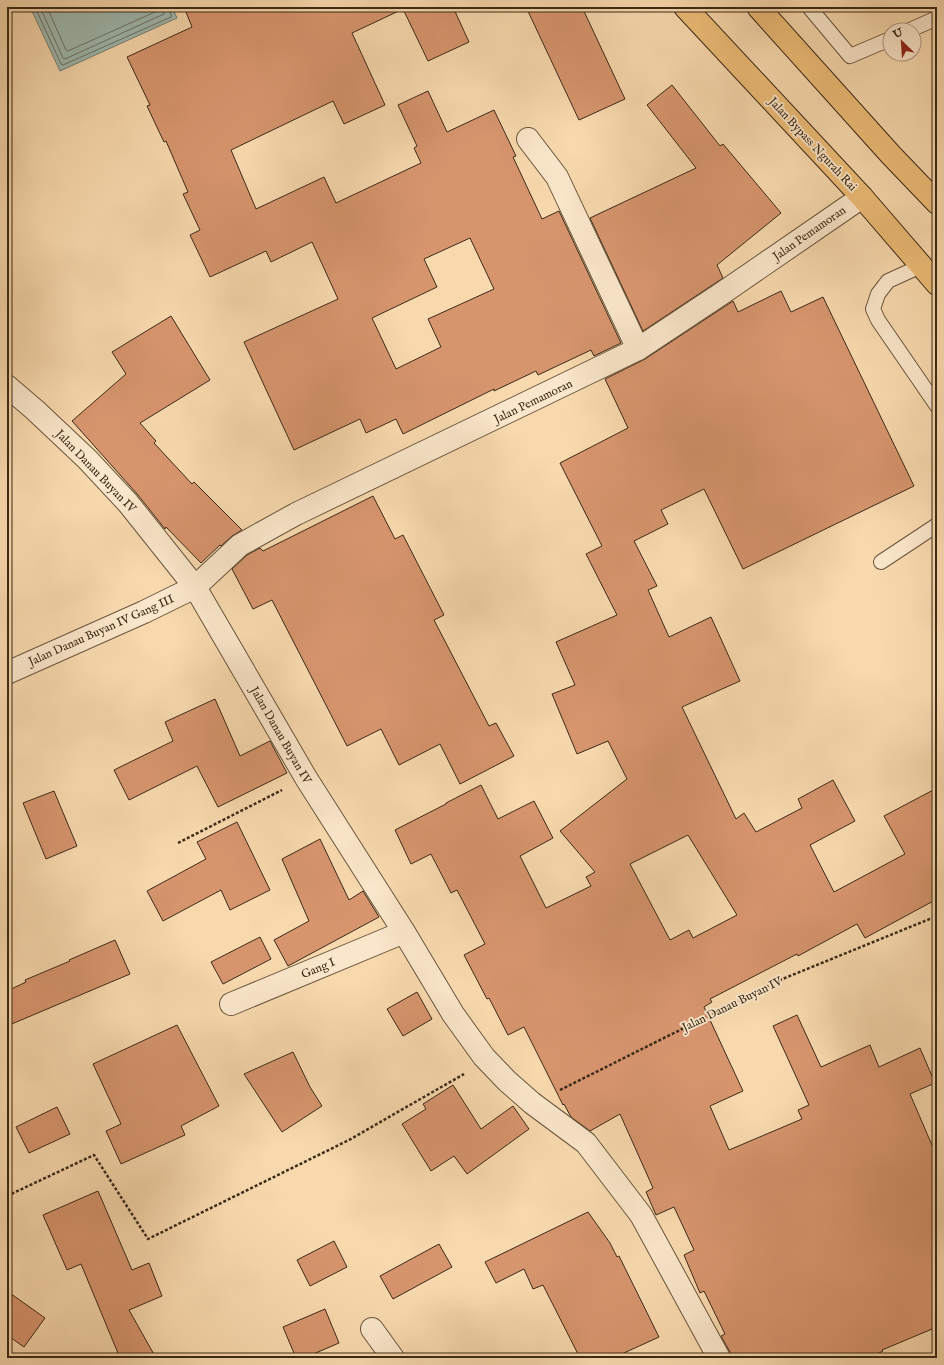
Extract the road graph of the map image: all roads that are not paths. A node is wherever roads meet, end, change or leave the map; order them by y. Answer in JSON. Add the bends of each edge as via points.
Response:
{"nodes":[{"id":1,"x":685,"y":7,"type":"edge"},
{"id":2,"x":758,"y":7,"type":"edge"},
{"id":3,"x":808,"y":7,"type":"edge"},
{"id":4,"x":937,"y":18,"type":"edge"},
{"id":5,"x":922,"y":25,"type":"edge"},
{"id":6,"x":882,"y":42,"type":"edge"},
{"id":7,"x":528,"y":139,"type":"dead end"},
{"id":8,"x":862,"y":197,"type":"junction"},
{"id":9,"x":937,"y":203,"type":"edge"},
{"id":10,"x":921,"y":266,"type":"junction"},
{"id":11,"x":937,"y":284,"type":"edge"},
{"id":12,"x":638,"y":349,"type":"junction"},
{"id":13,"x":7,"y":386,"type":"edge"},
{"id":14,"x":937,"y":406,"type":"edge"},
{"id":15,"x":937,"y":526,"type":"edge"},
{"id":16,"x":881,"y":562,"type":"dead end"},
{"id":17,"x":195,"y":588,"type":"junction"},
{"id":18,"x":7,"y":673,"type":"edge"},
{"id":19,"x":404,"y":932,"type":"junction"},
{"id":20,"x":231,"y":1004,"type":"dead end"},
{"id":21,"x":372,"y":1329,"type":"dead end"},
{"id":22,"x":393,"y":1358,"type":"edge"},
{"id":23,"x":718,"y":1358,"type":"edge"}],
"edges":[{"from":1,"to":8,"type":"highway","name":"Jalan Bypass Ngurah Rai"},
{"from":2,"to":9,"type":"highway"},
{"from":3,"to":6,"type":"lane","via":[[850,56]]},
{"from":4,"to":5,"type":"lane"},
{"from":7,"to":12,"type":"street","via":[[557,177]]},
{"from":8,"to":10,"type":"highway","name":"Jalan Bypass Ngurah Rai"},
{"from":8,"to":12,"type":"street","name":"Jalan Pemamoran"},
{"from":10,"to":11,"type":"highway","name":"Jalan Bypass Ngurah Rai"},
{"from":10,"to":14,"type":"lane","via":[[888,282],[878,294],[873,309]]},
{"from":12,"to":17,"type":"street","name":"Jalan Pemamoran","via":[[296,514],[240,545]]},
{"from":13,"to":17,"type":"street","name":"Jalan Danau Buyan IV","via":[[87,459],[128,503]]},
{"from":15,"to":16,"type":"lane"},
{"from":17,"to":18,"type":"street","name":"Jalan Danau Buyan IV Gang III"},
{"from":17,"to":19,"type":"street","name":"Jalan Danau Buyan IV","via":[[306,778]]},
{"from":19,"to":20,"type":"street","name":"Gang I"},
{"from":19,"to":23,"type":"street","name":"Jalan Danau Buyan IV","via":[[453,1014],[484,1057],[532,1103],[586,1143],[641,1215]]},
{"from":21,"to":22,"type":"street"}]}
